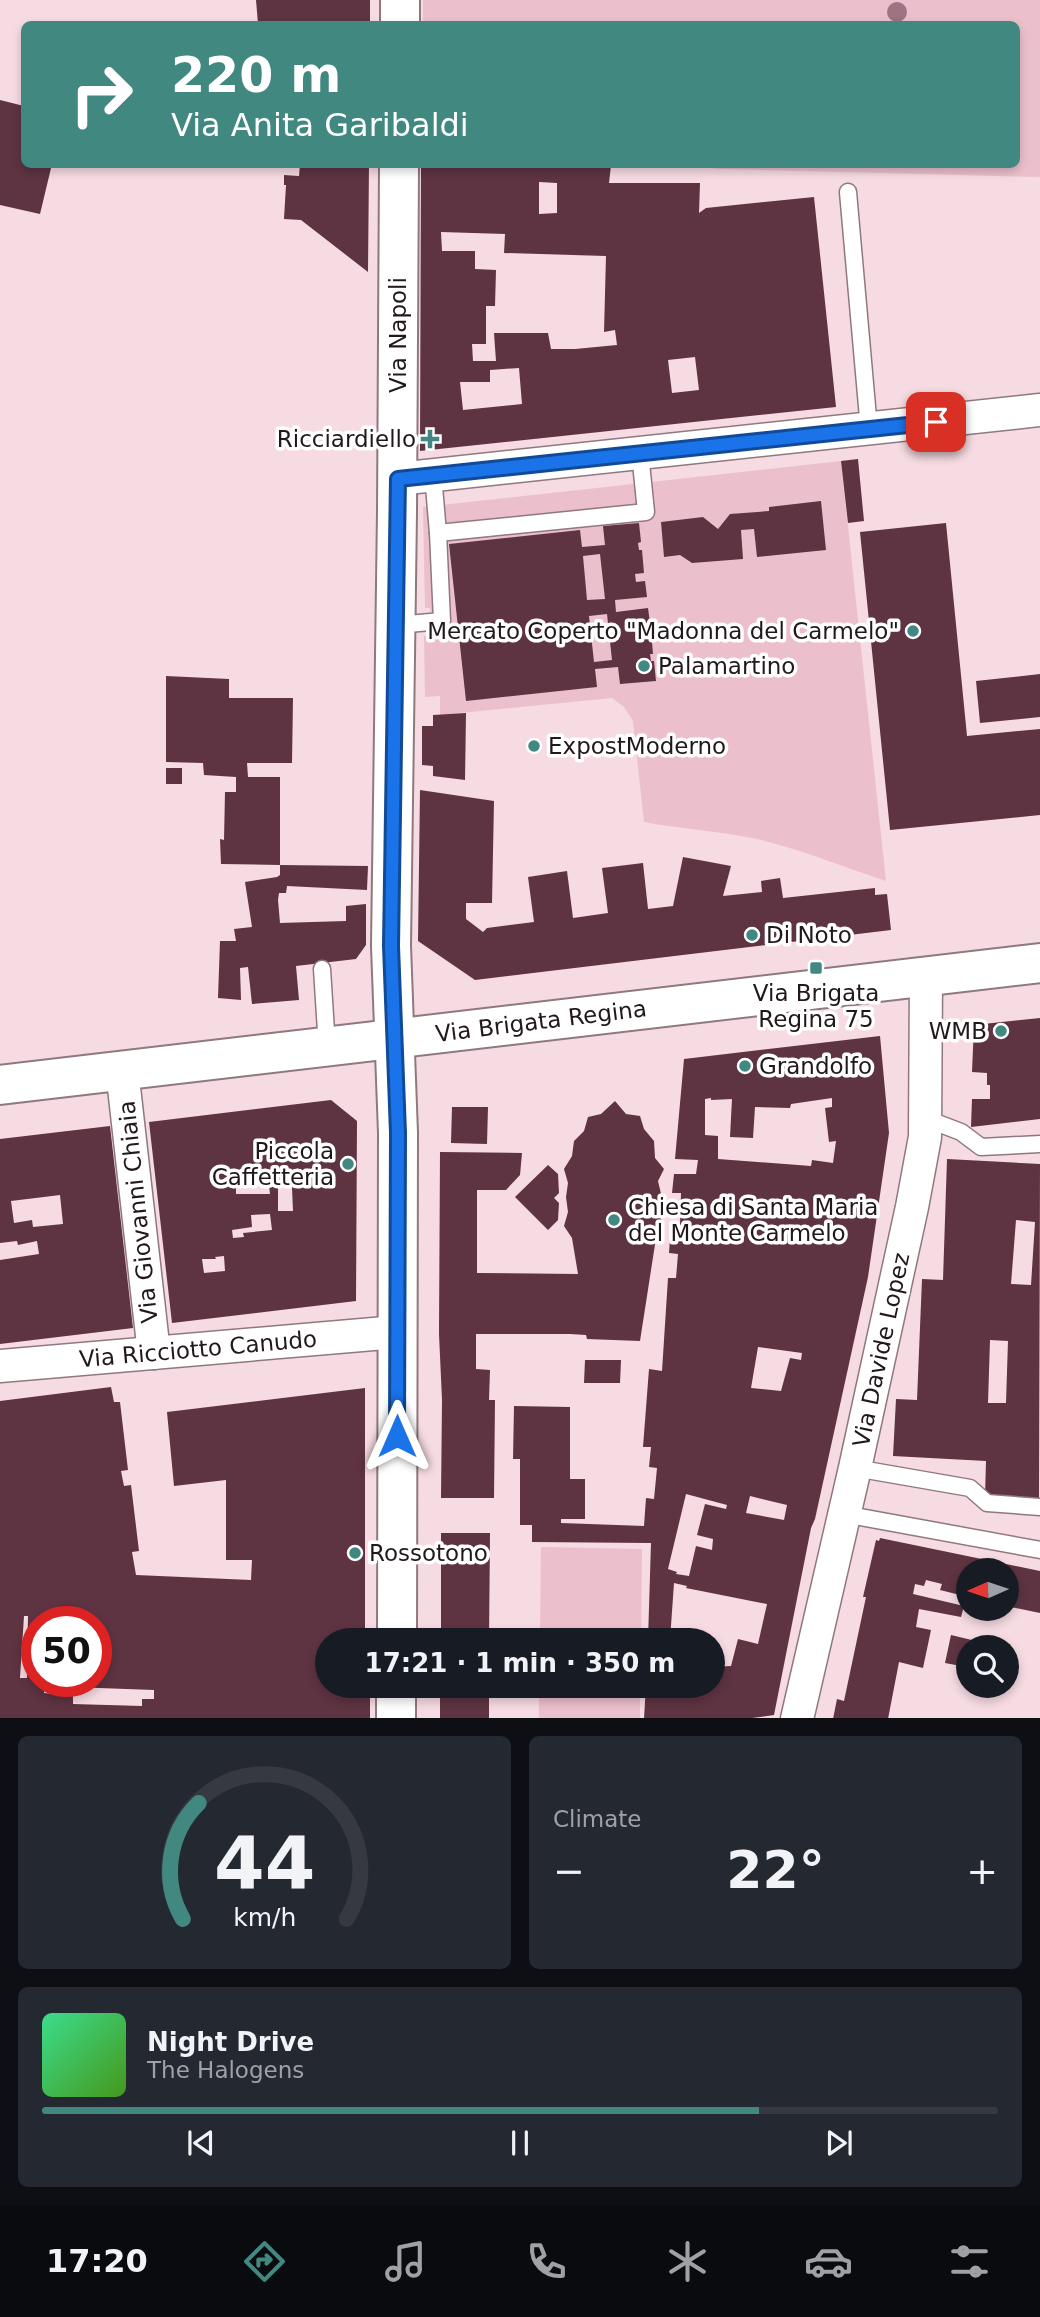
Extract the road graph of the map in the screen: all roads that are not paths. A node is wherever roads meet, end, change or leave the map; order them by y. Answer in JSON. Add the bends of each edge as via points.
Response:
{"nodes":[{"id":1,"x":400,"y":0,"type":"edge"},
{"id":2,"x":400,"y":21,"type":"edge"},
{"id":3,"x":399,"y":168,"type":"edge"},
{"id":4,"x":848,"y":192,"type":"dead end"},
{"id":5,"x":1040,"y":410,"type":"edge"},
{"id":6,"x":869,"y":429,"type":"junction"},
{"id":7,"x":640,"y":453,"type":"junction"},
{"id":8,"x":415,"y":477,"type":"junction"},
{"id":9,"x":438,"y":533,"type":"junction"},
{"id":10,"x":395,"y":625,"type":"junction"},
{"id":11,"x":1040,"y":963,"type":"edge"},
{"id":12,"x":322,"y":969,"type":"dead end"},
{"id":13,"x":926,"y":976,"type":"junction"},
{"id":14,"x":395,"y":1038,"type":"junction"},
{"id":15,"x":327,"y":1048,"type":"junction"},
{"id":16,"x":122,"y":1070,"type":"junction"},
{"id":17,"x":0,"y":1085,"type":"edge"},
{"id":18,"x":926,"y":1119,"type":"junction"},
{"id":19,"x":1040,"y":1144,"type":"edge"},
{"id":20,"x":397,"y":1332,"type":"junction"},
{"id":21,"x":154,"y":1353,"type":"junction"},
{"id":22,"x":0,"y":1366,"type":"edge"},
{"id":23,"x":855,"y":1468,"type":"junction"},
{"id":24,"x":1040,"y":1507,"type":"edge"},
{"id":25,"x":844,"y":1514,"type":"junction"},
{"id":26,"x":1040,"y":1550,"type":"edge"},
{"id":27,"x":397,"y":1628,"type":"edge"},
{"id":28,"x":397,"y":1698,"type":"edge"},
{"id":29,"x":396,"y":1718,"type":"edge"},
{"id":30,"x":797,"y":1718,"type":"edge"}],
"edges":[{"from":1,"to":2,"type":"main road"},
{"from":3,"to":8,"type":"main road","name":"Via Napoli"},
{"from":4,"to":6,"type":"lane"},
{"from":5,"to":6,"type":"street"},
{"from":6,"to":7,"type":"street"},
{"from":7,"to":8,"type":"street"},
{"from":7,"to":9,"type":"lane","via":[[646,512]]},
{"from":8,"to":9,"type":"lane"},
{"from":8,"to":10,"type":"main road","name":"Via Napoli"},
{"from":9,"to":10,"type":"lane","via":[[442,621]]},
{"from":10,"to":14,"type":"main road","name":"Via Napoli","via":[[391,946]]},
{"from":11,"to":13,"type":"main road","name":"Via Brigata Regina"},
{"from":12,"to":15,"type":"lane"},
{"from":13,"to":14,"type":"main road","name":"Via Brigata Regina"},
{"from":13,"to":18,"type":"street","name":"Via Davide Lopez"},
{"from":14,"to":15,"type":"main road","name":"Via Brigata Regina"},
{"from":14,"to":20,"type":"main road","name":"Via Napoli"},
{"from":15,"to":16,"type":"main road","name":"Via Brigata Regina"},
{"from":16,"to":17,"type":"main road","name":"Via Brigata Regina"},
{"from":16,"to":21,"type":"street","name":"Via Giovanni Chiaia"},
{"from":18,"to":19,"type":"lane","via":[[961,1132],[981,1147]]},
{"from":18,"to":23,"type":"street","name":"Via Davide Lopez","via":[[912,1207]]},
{"from":20,"to":21,"type":"street","name":"Via Ricciotto Canudo"},
{"from":20,"to":27,"type":"main road","name":"Via Napoli"},
{"from":21,"to":22,"type":"street","name":"Via Ricciotto Canudo"},
{"from":23,"to":24,"type":"lane","via":[[970,1488],[987,1503]]},
{"from":23,"to":25,"type":"street","name":"Via Davide Lopez"},
{"from":25,"to":26,"type":"lane"},
{"from":25,"to":30,"type":"street","name":"Via Davide Lopez"},
{"from":28,"to":29,"type":"main road"}]}
